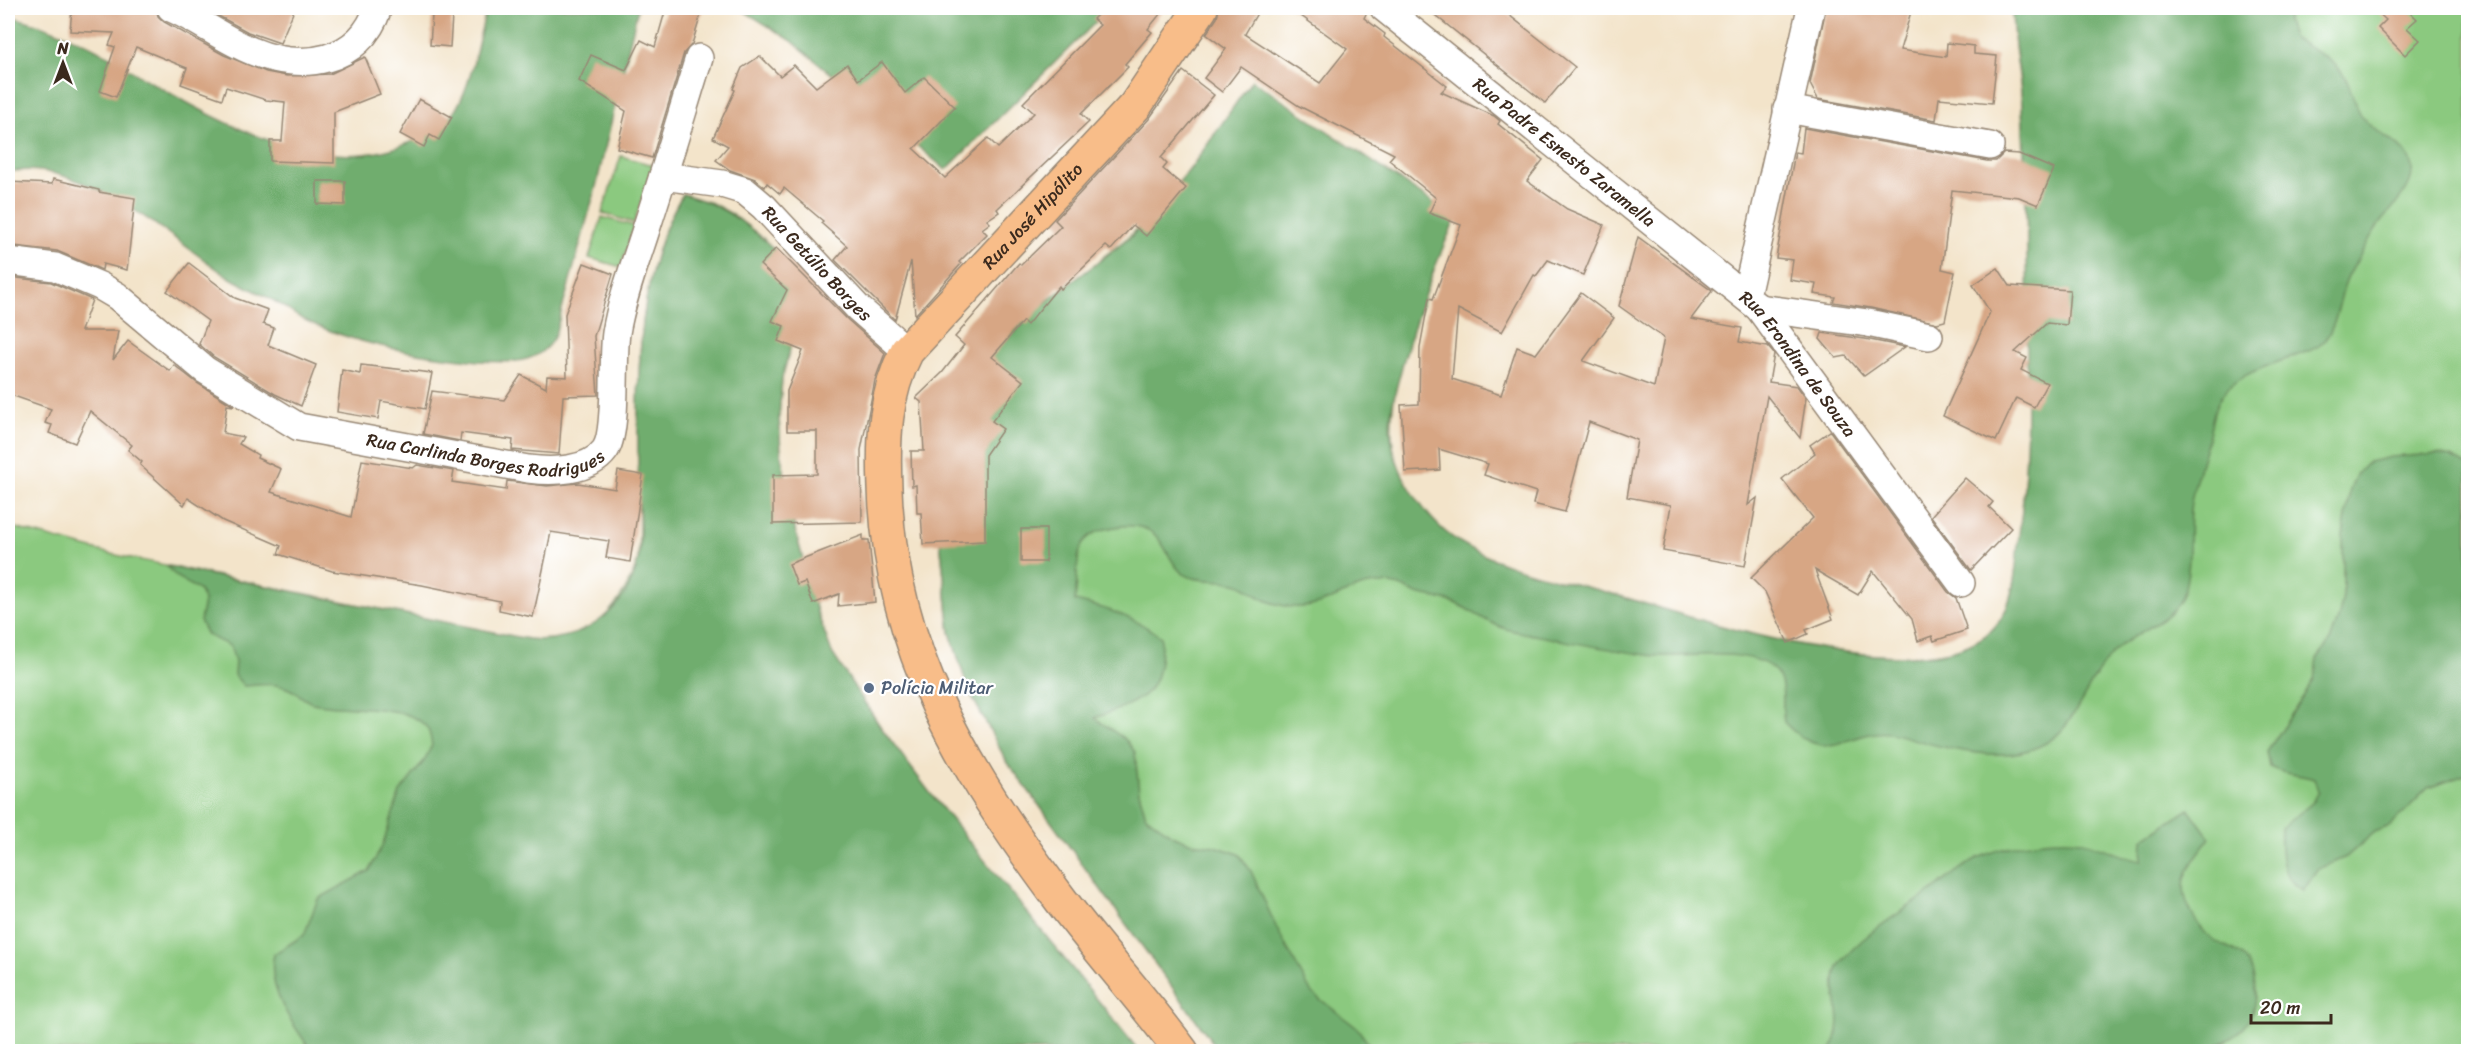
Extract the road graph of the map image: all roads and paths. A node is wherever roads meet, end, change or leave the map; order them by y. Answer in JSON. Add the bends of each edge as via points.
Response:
{"nodes":[{"id":1,"x":171,"y":8,"type":"edge"},
{"id":2,"x":378,"y":8,"type":"edge"},
{"id":3,"x":1201,"y":8,"type":"edge"},
{"id":4,"x":1384,"y":8,"type":"edge"},
{"id":5,"x":1811,"y":8,"type":"edge"},
{"id":6,"x":699,"y":58,"type":"dead end"},
{"id":7,"x":1787,"y":109,"type":"junction"},
{"id":8,"x":1990,"y":146,"type":"dead end"},
{"id":9,"x":672,"y":178,"type":"junction"},
{"id":10,"x":8,"y":261,"type":"edge"},
{"id":11,"x":1753,"y":302,"type":"junction"},
{"id":12,"x":1929,"y":336,"type":"dead end"},
{"id":13,"x":907,"y":351,"type":"junction"},
{"id":14,"x":1961,"y":583,"type":"dead end"},
{"id":15,"x":1182,"y":1052,"type":"edge"}],
"edges":[{"from":1,"to":2,"type":"street","via":[[251,51],[299,61],[352,48],[367,33]]},
{"from":3,"to":13,"type":"main road","name":"Rua José Hipólito","via":[[1135,106]]},
{"from":4,"to":11,"type":"street","name":"Rua Padre Esnesto Zaramella"},
{"from":5,"to":7,"type":"street","name":"Rua Erondina de Souza"},
{"from":6,"to":9,"type":"street","name":"Rua Carlinda Borges Rodrigues"},
{"from":7,"to":8,"type":"street"},
{"from":7,"to":11,"type":"street","name":"Rua Erondina de Souza"},
{"from":9,"to":10,"type":"street","name":"Rua Carlinda Borges Rodrigues","via":[[619,320],[608,445],[595,458],[560,471],[299,428],[205,370],[100,286],[63,270]]},
{"from":9,"to":13,"type":"street","name":"Rua Getúlio Borges","via":[[736,187],[755,198],[858,308]]},
{"from":11,"to":12,"type":"street"},
{"from":11,"to":14,"type":"street","name":"Rua Erondina de Souza"},
{"from":13,"to":15,"type":"main road","name":"Rua José Hipólito","via":[[889,395],[884,432],[888,536],[900,606],[918,660],[948,731],[1057,895]]}]}
